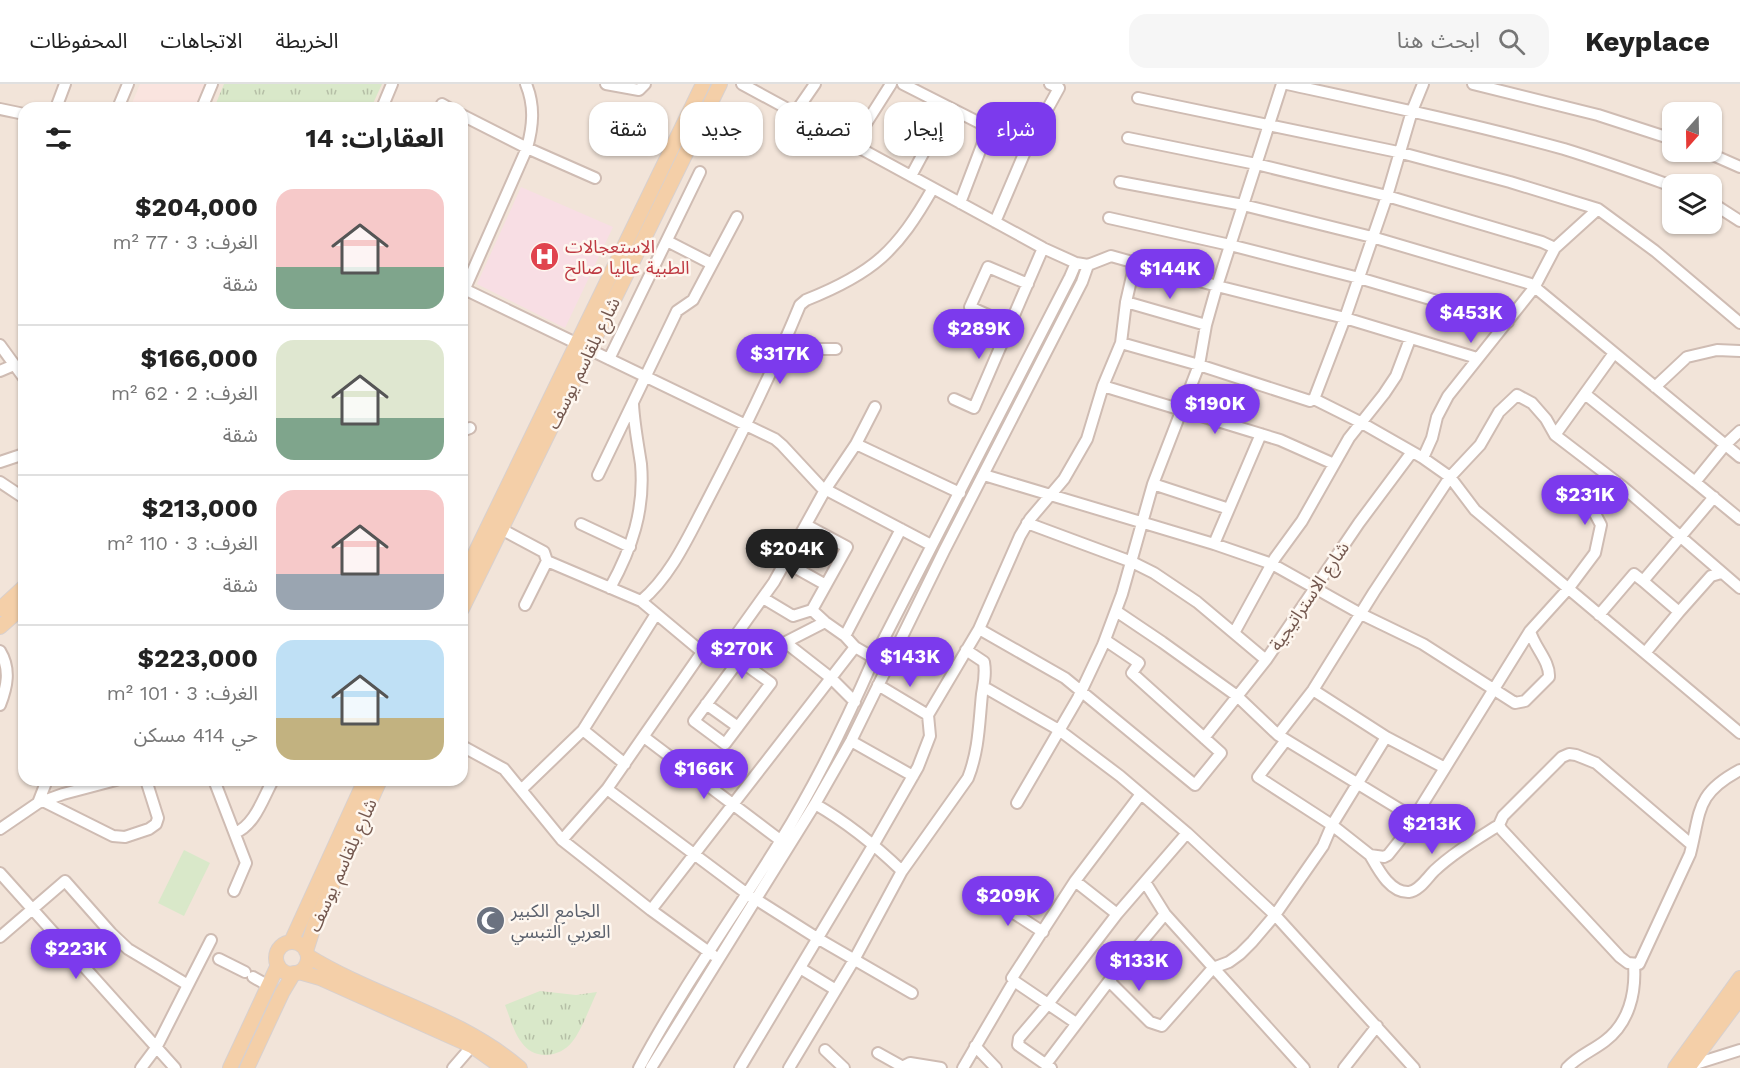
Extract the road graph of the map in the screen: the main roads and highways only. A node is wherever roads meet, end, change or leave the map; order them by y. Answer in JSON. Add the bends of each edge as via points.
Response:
{"nodes":[{"id":1,"x":704,"y":84,"type":"edge"},
{"id":2,"x":720,"y":84,"type":"edge"},
{"id":3,"x":584,"y":347,"type":"junction"},
{"id":4,"x":468,"y":569,"type":"edge"},
{"id":5,"x":18,"y":592,"type":"edge"},
{"id":6,"x":468,"y":597,"type":"edge"},
{"id":7,"x":0,"y":609,"type":"edge"},
{"id":8,"x":18,"y":611,"type":"edge"},
{"id":9,"x":0,"y":627,"type":"edge"},
{"id":10,"x":362,"y":786,"type":"edge"},
{"id":11,"x":377,"y":786,"type":"edge"},
{"id":12,"x":291,"y":942,"type":"junction"},
{"id":13,"x":307,"y":954,"type":"junction"},
{"id":14,"x":278,"y":965,"type":"junction"},
{"id":15,"x":297,"y":973,"type":"junction"},
{"id":16,"x":1740,"y":978,"type":"edge"},
{"id":17,"x":1740,"y":998,"type":"edge"},
{"id":18,"x":1683,"y":1066,"type":"edge"},
{"id":19,"x":230,"y":1068,"type":"edge"},
{"id":20,"x":248,"y":1068,"type":"edge"},
{"id":21,"x":503,"y":1068,"type":"edge"},
{"id":22,"x":520,"y":1068,"type":"edge"}],
"edges":[{"from":1,"to":3,"type":"main road","name":"شارع بلقاسم يوسف"},
{"from":2,"to":3,"type":"main road","name":"شارع بلقاسم يوسف"},
{"from":3,"to":4,"type":"main road","name":"شارع بلقاسم يوسف"},
{"from":3,"to":6,"type":"main road","name":"شارع بلقاسم يوسف"},
{"from":5,"to":7,"type":"main road"},
{"from":8,"to":9,"type":"main road"},
{"from":10,"to":12,"type":"main road","name":"شارع بلقاسم يوسف"},
{"from":11,"to":13,"type":"main road","name":"شارع بلقاسم يوسف","via":[[314,926]]},
{"from":12,"to":13,"type":"main road","via":[[300,944]]},
{"from":12,"to":14,"type":"main road","via":[[282,945],[276,954]]},
{"from":13,"to":15,"type":"main road","via":[[306,965]]},
{"from":13,"to":22,"type":"main road","via":[[341,975],[488,1043]]},
{"from":14,"to":15,"type":"main road","via":[[285,972]]},
{"from":14,"to":19,"type":"main road"},
{"from":15,"to":20,"type":"main road","via":[[282,993]]},
{"from":15,"to":21,"type":"main road","via":[[320,978],[472,1046]]},
{"from":16,"to":18,"type":"main road"},
{"from":17,"to":18,"type":"main road"}]}
